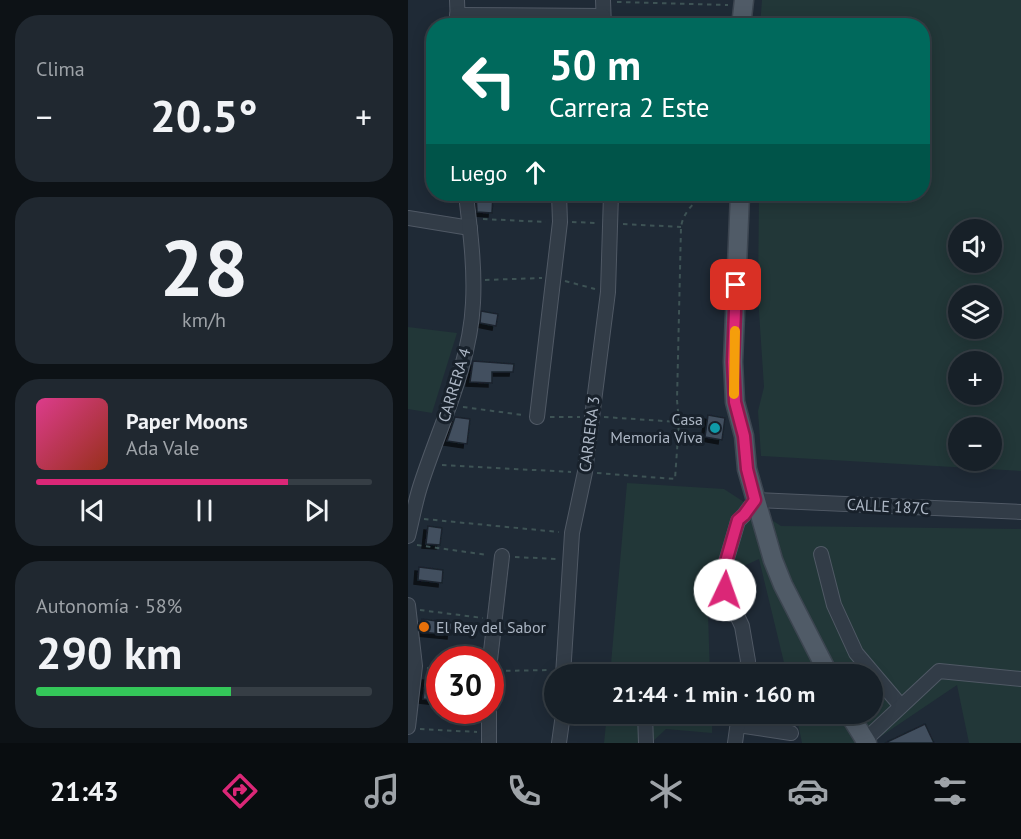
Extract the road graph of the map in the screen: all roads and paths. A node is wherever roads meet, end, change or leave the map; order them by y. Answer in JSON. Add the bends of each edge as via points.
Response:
{"nodes":[{"id":1,"x":457,"y":0,"type":"edge"},
{"id":2,"x":743,"y":3,"type":"edge"},
{"id":3,"x":603,"y":11,"type":"edge"},
{"id":4,"x":458,"y":18,"type":"edge"},
{"id":5,"x":561,"y":18,"type":"edge"},
{"id":6,"x":742,"y":18,"type":"edge"},
{"id":7,"x":467,"y":201,"type":"edge"},
{"id":8,"x":559,"y":201,"type":"edge"},
{"id":9,"x":611,"y":201,"type":"edge"},
{"id":10,"x":695,"y":201,"type":"edge"},
{"id":11,"x":740,"y":201,"type":"edge"},
{"id":12,"x":408,"y":218,"type":"edge"},
{"id":13,"x":560,"y":222,"type":"junction"},
{"id":14,"x":469,"y":223,"type":"junction"},
{"id":15,"x":610,"y":224,"type":"junction"},
{"id":16,"x":681,"y":227,"type":"junction"},
{"id":17,"x":449,"y":405,"type":"junction"},
{"id":18,"x":537,"y":417,"type":"junction"},
{"id":19,"x":591,"y":417,"type":"junction"},
{"id":20,"x":679,"y":422,"type":"junction"},
{"id":21,"x":428,"y":465,"type":"junction"},
{"id":22,"x":585,"y":472,"type":"junction"},
{"id":23,"x":755,"y":500,"type":"junction"},
{"id":24,"x":1021,"y":512,"type":"edge"},
{"id":25,"x":412,"y":518,"type":"junction"},
{"id":26,"x":572,"y":533,"type":"junction"},
{"id":27,"x":408,"y":536,"type":"edge"},
{"id":28,"x":821,"y":554,"type":"dead end"},
{"id":29,"x":502,"y":556,"type":"dead end"},
{"id":30,"x":408,"y":607,"type":"edge"},
{"id":31,"x":495,"y":620,"type":"junction"},
{"id":32,"x":409,"y":633,"type":"edge"},
{"id":33,"x":492,"y":646,"type":"edge"},
{"id":34,"x":564,"y":664,"type":"edge"},
{"id":35,"x":748,"y":664,"type":"edge"},
{"id":36,"x":823,"y":664,"type":"edge"},
{"id":37,"x":504,"y":671,"type":"edge"},
{"id":38,"x":544,"y":672,"type":"edge"},
{"id":39,"x":1021,"y":680,"type":"edge"},
{"id":40,"x":901,"y":706,"type":"junction"},
{"id":41,"x":411,"y":722,"type":"edge"},
{"id":42,"x":561,"y":724,"type":"edge"},
{"id":43,"x":645,"y":724,"type":"edge"},
{"id":44,"x":738,"y":724,"type":"edge"},
{"id":45,"x":756,"y":724,"type":"edge"},
{"id":46,"x":855,"y":724,"type":"edge"},
{"id":47,"x":790,"y":732,"type":"dead end"},
{"id":48,"x":489,"y":738,"type":"edge"},
{"id":49,"x":866,"y":741,"type":"edge"},
{"id":50,"x":559,"y":743,"type":"edge"},
{"id":51,"x":646,"y":743,"type":"edge"},
{"id":52,"x":735,"y":743,"type":"edge"}],
"edges":[{"from":1,"to":4,"type":"street"},
{"from":2,"to":3,"type":"path"},
{"from":2,"to":6,"type":"main road"},
{"from":3,"to":5,"type":"street"},
{"from":7,"to":14,"type":"street","name":"CARRERA 4"},
{"from":8,"to":13,"type":"street"},
{"from":9,"to":15,"type":"street","name":"CARRERA 3"},
{"from":10,"to":16,"type":"path","via":[[682,218]]},
{"from":11,"to":23,"type":"main road","via":[[735,402]]},
{"from":12,"to":14,"type":"street"},
{"from":13,"to":14,"type":"path"},
{"from":13,"to":15,"type":"path"},
{"from":13,"to":18,"type":"street"},
{"from":14,"to":17,"type":"street","name":"CARRERA 4","via":[[473,304],[463,364]]},
{"from":15,"to":16,"type":"path"},
{"from":15,"to":19,"type":"street","name":"CARRERA 3","via":[[608,292]]},
{"from":16,"to":20,"type":"path"},
{"from":17,"to":18,"type":"path"},
{"from":17,"to":21,"type":"street","name":"CARRERA 4"},
{"from":18,"to":19,"type":"path"},
{"from":19,"to":20,"type":"path"},
{"from":19,"to":22,"type":"street","name":"CARRERA 3"},
{"from":20,"to":22,"type":"path","via":[[675,478]]},
{"from":21,"to":22,"type":"path"},
{"from":21,"to":25,"type":"street","name":"CARRERA 4"},
{"from":22,"to":26,"type":"street","name":"CARRERA 3"},
{"from":23,"to":24,"type":"street","name":"CALLE 187C"},
{"from":23,"to":35,"type":"street","via":[[738,520],[723,572],[725,590],[742,626]]},
{"from":23,"to":36,"type":"main road","via":[[783,585]]},
{"from":25,"to":26,"type":"path"},
{"from":25,"to":27,"type":"street","name":"CARRERA 4"},
{"from":26,"to":34,"type":"street","name":"CARRERA 3"},
{"from":28,"to":40,"type":"street","via":[[834,606],[856,653]]},
{"from":29,"to":31,"type":"street"},
{"from":30,"to":31,"type":"path"},
{"from":30,"to":32,"type":"street"},
{"from":31,"to":33,"type":"street"},
{"from":32,"to":41,"type":"street","via":[[415,666]]},
{"from":37,"to":38,"type":"path"},
{"from":39,"to":40,"type":"street","via":[[939,671]]},
{"from":40,"to":49,"type":"street"},
{"from":41,"to":48,"type":"path"},
{"from":42,"to":50,"type":"street"},
{"from":43,"to":51,"type":"street"},
{"from":44,"to":52,"type":"street"},
{"from":45,"to":47,"type":"street"},
{"from":46,"to":49,"type":"main road"}]}
